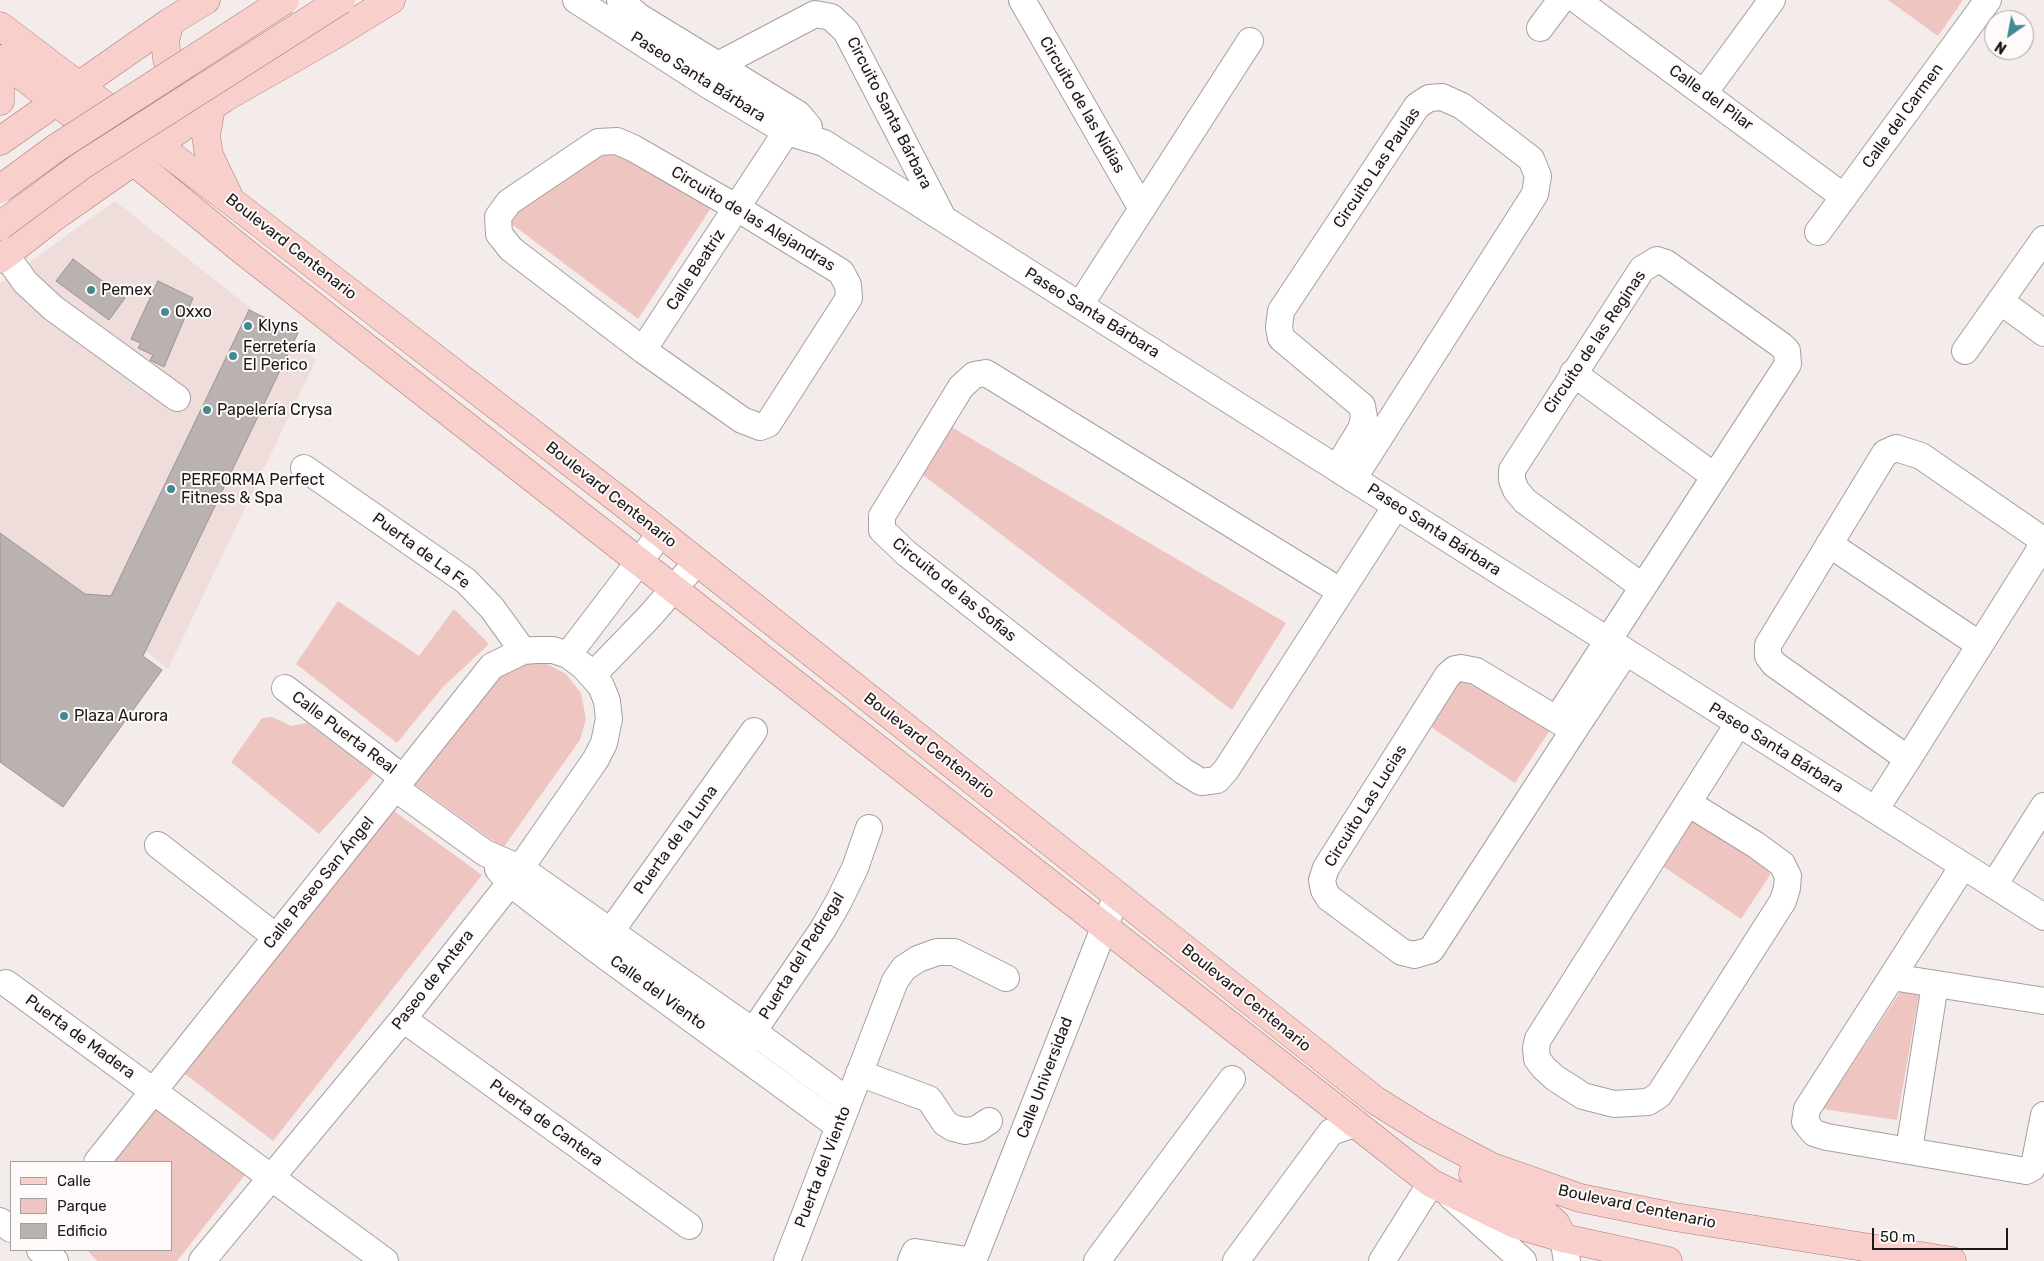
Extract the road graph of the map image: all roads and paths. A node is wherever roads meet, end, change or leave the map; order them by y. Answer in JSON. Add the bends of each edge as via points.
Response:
{"nodes":[{"id":1,"x":206,"y":0,"type":"edge"},
{"id":2,"x":285,"y":0,"type":"edge"},
{"id":3,"x":341,"y":0,"type":"edge"},
{"id":4,"x":391,"y":0,"type":"edge"},
{"id":5,"x":576,"y":0,"type":"edge"},
{"id":6,"x":620,"y":0,"type":"edge"},
{"id":7,"x":1022,"y":0,"type":"edge"},
{"id":8,"x":1561,"y":0,"type":"edge"},
{"id":9,"x":1577,"y":0,"type":"edge"},
{"id":10,"x":1772,"y":0,"type":"edge"},
{"id":11,"x":1988,"y":0,"type":"edge"},
{"id":12,"x":170,"y":22,"type":"junction"},
{"id":13,"x":1540,"y":28,"type":"dead end"},
{"id":14,"x":5,"y":30,"type":"edge"},
{"id":15,"x":1250,"y":41,"type":"dead end"},
{"id":16,"x":0,"y":59,"type":"edge"},
{"id":17,"x":0,"y":64,"type":"edge"},
{"id":18,"x":718,"y":65,"type":"junction"},
{"id":19,"x":79,"y":86,"type":"junction"},
{"id":20,"x":1704,"y":93,"type":"junction"},
{"id":21,"x":0,"y":101,"type":"edge"},
{"id":22,"x":56,"y":102,"type":"junction"},
{"id":23,"x":218,"y":103,"type":"junction"},
{"id":24,"x":792,"y":123,"type":"junction"},
{"id":25,"x":0,"y":141,"type":"edge"},
{"id":26,"x":156,"y":144,"type":"junction"},
{"id":27,"x":0,"y":149,"type":"edge"},
{"id":28,"x":132,"y":161,"type":"junction"},
{"id":29,"x":0,"y":189,"type":"edge"},
{"id":30,"x":1844,"y":197,"type":"junction"},
{"id":31,"x":231,"y":201,"type":"junction"},
{"id":32,"x":737,"y":208,"type":"junction"},
{"id":33,"x":1142,"y":209,"type":"junction"},
{"id":34,"x":54,"y":217,"type":"junction"},
{"id":35,"x":944,"y":219,"type":"junction"},
{"id":36,"x":0,"y":226,"type":"edge"},
{"id":37,"x":1818,"y":232,"type":"dead end"},
{"id":38,"x":2044,"y":239,"type":"edge"},
{"id":39,"x":3,"y":257,"type":"edge"},
{"id":40,"x":2000,"y":302,"type":"junction"},
{"id":41,"x":1080,"y":305,"type":"junction"},
{"id":42,"x":2044,"y":333,"type":"edge"},
{"id":43,"x":643,"y":350,"type":"junction"},
{"id":44,"x":1965,"y":351,"type":"dead end"},
{"id":45,"x":1573,"y":373,"type":"junction"},
{"id":46,"x":177,"y":398,"type":"dead end"},
{"id":47,"x":304,"y":468,"type":"dead end"},
{"id":48,"x":1345,"y":473,"type":"junction"},
{"id":49,"x":1714,"y":476,"type":"junction"},
{"id":50,"x":1396,"y":506,"type":"junction"},
{"id":51,"x":661,"y":533,"type":"junction"},
{"id":52,"x":1829,"y":544,"type":"junction"},
{"id":53,"x":640,"y":560,"type":"junction"},
{"id":54,"x":697,"y":562,"type":"junction"},
{"id":55,"x":1643,"y":587,"type":"junction"},
{"id":56,"x":675,"y":588,"type":"junction"},
{"id":57,"x":1340,"y":591,"type":"junction"},
{"id":58,"x":1980,"y":645,"type":"junction"},
{"id":59,"x":1616,"y":647,"type":"junction"},
{"id":60,"x":523,"y":651,"type":"junction"},
{"id":61,"x":568,"y":655,"type":"junction"},
{"id":62,"x":593,"y":675,"type":"junction"},
{"id":63,"x":285,"y":688,"type":"dead end"},
{"id":64,"x":1738,"y":724,"type":"junction"},
{"id":65,"x":1566,"y":725,"type":"junction"},
{"id":66,"x":754,"y":731,"type":"dead end"},
{"id":67,"x":1908,"y":759,"type":"junction"},
{"id":68,"x":399,"y":783,"type":"junction"},
{"id":69,"x":1688,"y":803,"type":"junction"},
{"id":70,"x":2044,"y":806,"type":"edge"},
{"id":71,"x":1875,"y":810,"type":"junction"},
{"id":72,"x":869,"y":828,"type":"dead end"},
{"id":73,"x":158,"y":845,"type":"dead end"},
{"id":74,"x":1963,"y":866,"type":"junction"},
{"id":75,"x":515,"y":875,"type":"junction"},
{"id":76,"x":1994,"y":885,"type":"junction"},
{"id":77,"x":1117,"y":895,"type":"junction"},
{"id":78,"x":2044,"y":917,"type":"edge"},
{"id":79,"x":1104,"y":926,"type":"junction"},
{"id":80,"x":276,"y":937,"type":"junction"},
{"id":81,"x":604,"y":940,"type":"junction"},
{"id":82,"x":1892,"y":977,"type":"junction"},
{"id":83,"x":1006,"y":978,"type":"dead end"},
{"id":84,"x":6,"y":983,"type":"dead end"},
{"id":85,"x":1935,"y":984,"type":"junction"},
{"id":86,"x":2044,"y":1001,"type":"edge"},
{"id":87,"x":403,"y":1019,"type":"junction"},
{"id":88,"x":746,"y":1042,"type":"junction"},
{"id":89,"x":859,"y":1073,"type":"junction"},
{"id":90,"x":1232,"y":1079,"type":"dead end"},
{"id":91,"x":153,"y":1091,"type":"junction"},
{"id":92,"x":848,"y":1101,"type":"junction"},
{"id":93,"x":2044,"y":1114,"type":"edge"},
{"id":94,"x":989,"y":1121,"type":"dead end"},
{"id":95,"x":1339,"y":1121,"type":"junction"},
{"id":96,"x":838,"y":1126,"type":"junction"},
{"id":97,"x":1426,"y":1132,"type":"junction"},
{"id":98,"x":1909,"y":1150,"type":"junction"},
{"id":99,"x":97,"y":1161,"type":"edge"},
{"id":100,"x":271,"y":1178,"type":"junction"},
{"id":101,"x":1439,"y":1187,"type":"junction"},
{"id":102,"x":689,"y":1226,"type":"dead end"},
{"id":103,"x":1565,"y":1250,"type":"edge"},
{"id":104,"x":41,"y":1251,"type":"edge"},
{"id":105,"x":55,"y":1261,"type":"edge"},
{"id":106,"x":202,"y":1261,"type":"edge"},
{"id":107,"x":385,"y":1261,"type":"edge"},
{"id":108,"x":788,"y":1261,"type":"edge"},
{"id":109,"x":911,"y":1261,"type":"edge"},
{"id":110,"x":973,"y":1261,"type":"edge"},
{"id":111,"x":1097,"y":1261,"type":"edge"},
{"id":112,"x":1236,"y":1261,"type":"edge"},
{"id":113,"x":1382,"y":1261,"type":"edge"},
{"id":114,"x":1523,"y":1261,"type":"edge"},
{"id":115,"x":1668,"y":1261,"type":"edge"},
{"id":116,"x":1952,"y":1261,"type":"edge"}],
"edges":[{"from":1,"to":12,"type":"main road"},
{"from":2,"to":29,"type":"main road","bridge":true,"via":[[56,148]]},
{"from":3,"to":36,"type":"main road","bridge":true,"via":[[81,166]]},
{"from":4,"to":23,"type":"main road"},
{"from":5,"to":24,"type":"street","name":"Paseo Santa Bárbara","via":[[708,85]]},
{"from":6,"to":18,"type":"street","name":"Paseo Santa Bárbara","via":[[638,16]]},
{"from":7,"to":33,"type":"street","name":"Circuito de las Nidias"},
{"from":8,"to":13,"type":"street"},
{"from":9,"to":20,"type":"street","name":"Calle del Pilar"},
{"from":10,"to":20,"type":"street"},
{"from":11,"to":30,"type":"street","name":"Calle del Carmen"},
{"from":12,"to":19,"type":"main road"},
{"from":12,"to":23,"type":"main road","via":[[165,40],[167,59],[175,76],[188,89]]},
{"from":14,"to":19,"type":"main road","name":"Boulevard Centenario"},
{"from":15,"to":33,"type":"street"},
{"from":16,"to":22,"type":"main road","name":"Boulevard Centenario"},
{"from":17,"to":21,"type":"main road"},
{"from":18,"to":24,"type":"street","name":"Paseo Santa Bárbara"},
{"from":18,"to":35,"type":"street","name":"Circuito Santa Bárbara","via":[[815,14],[831,17],[846,31]]},
{"from":19,"to":22,"type":"main road"},
{"from":19,"to":26,"type":"main road","name":"Boulevard Centenario"},
{"from":20,"to":30,"type":"street","name":"Calle del Pilar"},
{"from":22,"to":25,"type":"main road"},
{"from":22,"to":28,"type":"main road","name":"Boulevard Centenario"},
{"from":23,"to":26,"type":"main road"},
{"from":23,"to":31,"type":"main road","via":[[206,136],[209,155]]},
{"from":24,"to":32,"type":"street","name":"Calle Beatriz"},
{"from":24,"to":35,"type":"street","name":"Paseo Santa Bárbara"},
{"from":26,"to":28,"type":"main road"},
{"from":26,"to":31,"type":"main road","name":"Boulevard Centenario"},
{"from":27,"to":34,"type":"main road","via":[[30,160],[44,176],[53,196]]},
{"from":28,"to":34,"type":"main road"},
{"from":28,"to":53,"type":"main road","name":"Boulevard Centenario"},
{"from":30,"to":37,"type":"street","name":"Calle del Carmen"},
{"from":31,"to":51,"type":"main road","name":"Boulevard Centenario"},
{"from":32,"to":43,"type":"street","name":"Calle Beatriz"},
{"from":32,"to":43,"type":"street","name":"Circuito de las Alejandras","via":[[841,272],[848,284],[849,298],[768,424],[760,427],[742,420]]},
{"from":32,"to":43,"type":"street","name":"Circuito de las Alejandras","via":[[616,141],[598,142],[509,202],[498,218],[499,234],[511,249]]},
{"from":33,"to":41,"type":"street"},
{"from":34,"to":39,"type":"main road"},
{"from":35,"to":41,"type":"street","name":"Paseo Santa Bárbara"},
{"from":38,"to":40,"type":"street"},
{"from":39,"to":46,"type":"street","via":[[53,308]]},
{"from":40,"to":42,"type":"street"},
{"from":40,"to":44,"type":"street"},
{"from":41,"to":48,"type":"street","name":"Paseo Santa Bárbara"},
{"from":45,"to":49,"type":"street"},
{"from":45,"to":49,"type":"street","name":"Circuito de las Reginas","via":[[1642,269],[1657,260],[1666,263],[1781,345],[1787,351],[1788,364]]},
{"from":45,"to":55,"type":"street","name":"Circuito de las Reginas","via":[[1517,460],[1512,480],[1525,501]]},
{"from":47,"to":60,"type":"street","name":"Puerta de La Fe","via":[[466,581],[492,608]]},
{"from":48,"to":48,"type":"street","name":"Circuito Las Paulas","via":[[1535,194],[1538,176],[1531,159],[1462,106],[1442,96],[1429,98],[1417,106],[1281,311],[1281,338],[1362,406],[1364,418]]},
{"from":48,"to":50,"type":"street","name":"Paseo Santa Bárbara"},
{"from":49,"to":55,"type":"street","name":"Circuito de las Reginas"},
{"from":50,"to":57,"type":"street","name":"Circuito de las Sofias"},
{"from":50,"to":59,"type":"street","name":"Paseo Santa Bárbara"},
{"from":51,"to":53,"type":"street"},
{"from":51,"to":54,"type":"main road","name":"Boulevard Centenario"},
{"from":52,"to":58,"type":"street"},
{"from":52,"to":58,"type":"street","via":[[1885,453],[1896,448],[1921,456],[2037,536],[2042,544]]},
{"from":52,"to":67,"type":"street","via":[[1768,645],[1768,656],[1774,664]]},
{"from":53,"to":56,"type":"main road","name":"Boulevard Centenario"},
{"from":53,"to":61,"type":"street"},
{"from":54,"to":56,"type":"street"},
{"from":54,"to":77,"type":"main road","name":"Boulevard Centenario"},
{"from":55,"to":59,"type":"street","name":"Circuito de las Reginas"},
{"from":56,"to":62,"type":"street"},
{"from":56,"to":79,"type":"main road","name":"Boulevard Centenario"},
{"from":57,"to":57,"type":"street","name":"Circuito de las Sofias","via":[[1226,770],[1217,780],[1201,782],[906,553],[882,530],[882,516],[960,387],[974,375],[986,373]]},
{"from":58,"to":67,"type":"street"},
{"from":59,"to":64,"type":"street","name":"Paseo Santa Bárbara"},
{"from":59,"to":65,"type":"street","name":"Circuito Las Lucias"},
{"from":60,"to":61,"type":"street","name":"Calle Paseo San Ángel","via":[[553,650]]},
{"from":60,"to":68,"type":"street","name":"Calle Paseo San Ángel","via":[[492,666]]},
{"from":61,"to":62,"type":"street","name":"Calle Paseo San Ángel"},
{"from":62,"to":75,"type":"street","name":"Paseo de Antera","via":[[607,702],[609,719],[604,743]]},
{"from":63,"to":68,"type":"street","name":"Calle Puerta Real"},
{"from":64,"to":69,"type":"street"},
{"from":64,"to":71,"type":"street","name":"Paseo Santa Bárbara"},
{"from":65,"to":65,"type":"street","name":"Circuito Las Lucias","via":[[1476,671],[1455,669],[1448,675],[1326,868],[1322,880],[1329,898],[1402,952],[1414,955],[1431,950]]},
{"from":66,"to":81,"type":"street","name":"Puerta de la Luna"},
{"from":67,"to":71,"type":"street"},
{"from":68,"to":75,"type":"street","name":"Calle del Viento"},
{"from":68,"to":80,"type":"street","name":"Calle Paseo San Ángel"},
{"from":69,"to":69,"type":"street","via":[[1538,1039],[1537,1059],[1544,1068],[1583,1096],[1614,1104],[1648,1102],[1659,1095],[1783,901],[1788,888],[1788,876],[1782,864]]},
{"from":70,"to":76,"type":"street"},
{"from":71,"to":74,"type":"street","name":"Paseo Santa Bárbara"},
{"from":72,"to":88,"type":"street","name":"Puerta del Pedregal","via":[[855,868],[823,929]]},
{"from":73,"to":80,"type":"street"},
{"from":74,"to":76,"type":"street","name":"Paseo Santa Bárbara"},
{"from":74,"to":82,"type":"street"},
{"from":75,"to":81,"type":"street","name":"Calle del Viento"},
{"from":75,"to":87,"type":"street","name":"Paseo de Antera"},
{"from":76,"to":78,"type":"street","name":"Paseo Santa Bárbara"},
{"from":77,"to":79,"type":"street","name":"Calle Universidad"},
{"from":77,"to":97,"type":"main road","name":"Boulevard Centenario","via":[[1375,1100]]},
{"from":79,"to":95,"type":"main road","name":"Boulevard Centenario"},
{"from":79,"to":110,"type":"street","name":"Calle Universidad"},
{"from":80,"to":91,"type":"street","name":"Calle Paseo San Ángel"},
{"from":81,"to":88,"type":"street","name":"Calle del Viento"},
{"from":82,"to":85,"type":"street"},
{"from":82,"to":98,"type":"street","via":[[1807,1109],[1805,1122],[1814,1133],[1827,1137]]},
{"from":83,"to":89,"type":"street","name":"Puerta del Viento","via":[[954,952],[938,952],[904,968],[894,981]]},
{"from":84,"to":91,"type":"street","name":"Puerta de Madera"},
{"from":85,"to":86,"type":"street"},
{"from":85,"to":98,"type":"street"},
{"from":87,"to":100,"type":"street","name":"Paseo de Antera"},
{"from":87,"to":102,"type":"street","name":"Puerta de Cantera"},
{"from":88,"to":92,"type":"street","name":"Calle del Viento"},
{"from":88,"to":96,"type":"street","name":"Calle del Viento"},
{"from":89,"to":92,"type":"street","name":"Puerta del Viento"},
{"from":89,"to":94,"type":"street","via":[[929,1099],[945,1123],[953,1128],[965,1131]]},
{"from":90,"to":111,"type":"street"},
{"from":91,"to":99,"type":"street","name":"Calle Paseo San Ángel"},
{"from":91,"to":100,"type":"street","name":"Puerta de Madera"},
{"from":92,"to":96,"type":"street","name":"Puerta del Viento"},
{"from":93,"to":98,"type":"street","via":[[2036,1161],[2026,1171]]},
{"from":95,"to":101,"type":"main road","name":"Boulevard Centenario"},
{"from":95,"to":112,"type":"street"},
{"from":96,"to":108,"type":"street","name":"Puerta del Viento"},
{"from":97,"to":103,"type":"main road","via":[[1458,1163],[1545,1214],[1556,1224]]},
{"from":97,"to":116,"type":"main road","name":"Boulevard Centenario","via":[[1492,1167],[1580,1198],[1694,1220]]},
{"from":100,"to":106,"type":"street","name":"Paseo de Antera"},
{"from":100,"to":107,"type":"street","name":"Puerta de Madera"},
{"from":101,"to":103,"type":"main road","name":"Boulevard Centenario"},
{"from":101,"to":113,"type":"street"},
{"from":101,"to":114,"type":"street"},
{"from":103,"to":115,"type":"main road","name":"Boulevard Centenario"},
{"from":104,"to":105,"type":"street"},
{"from":109,"to":110,"type":"street","via":[[915,1252]]}]}
